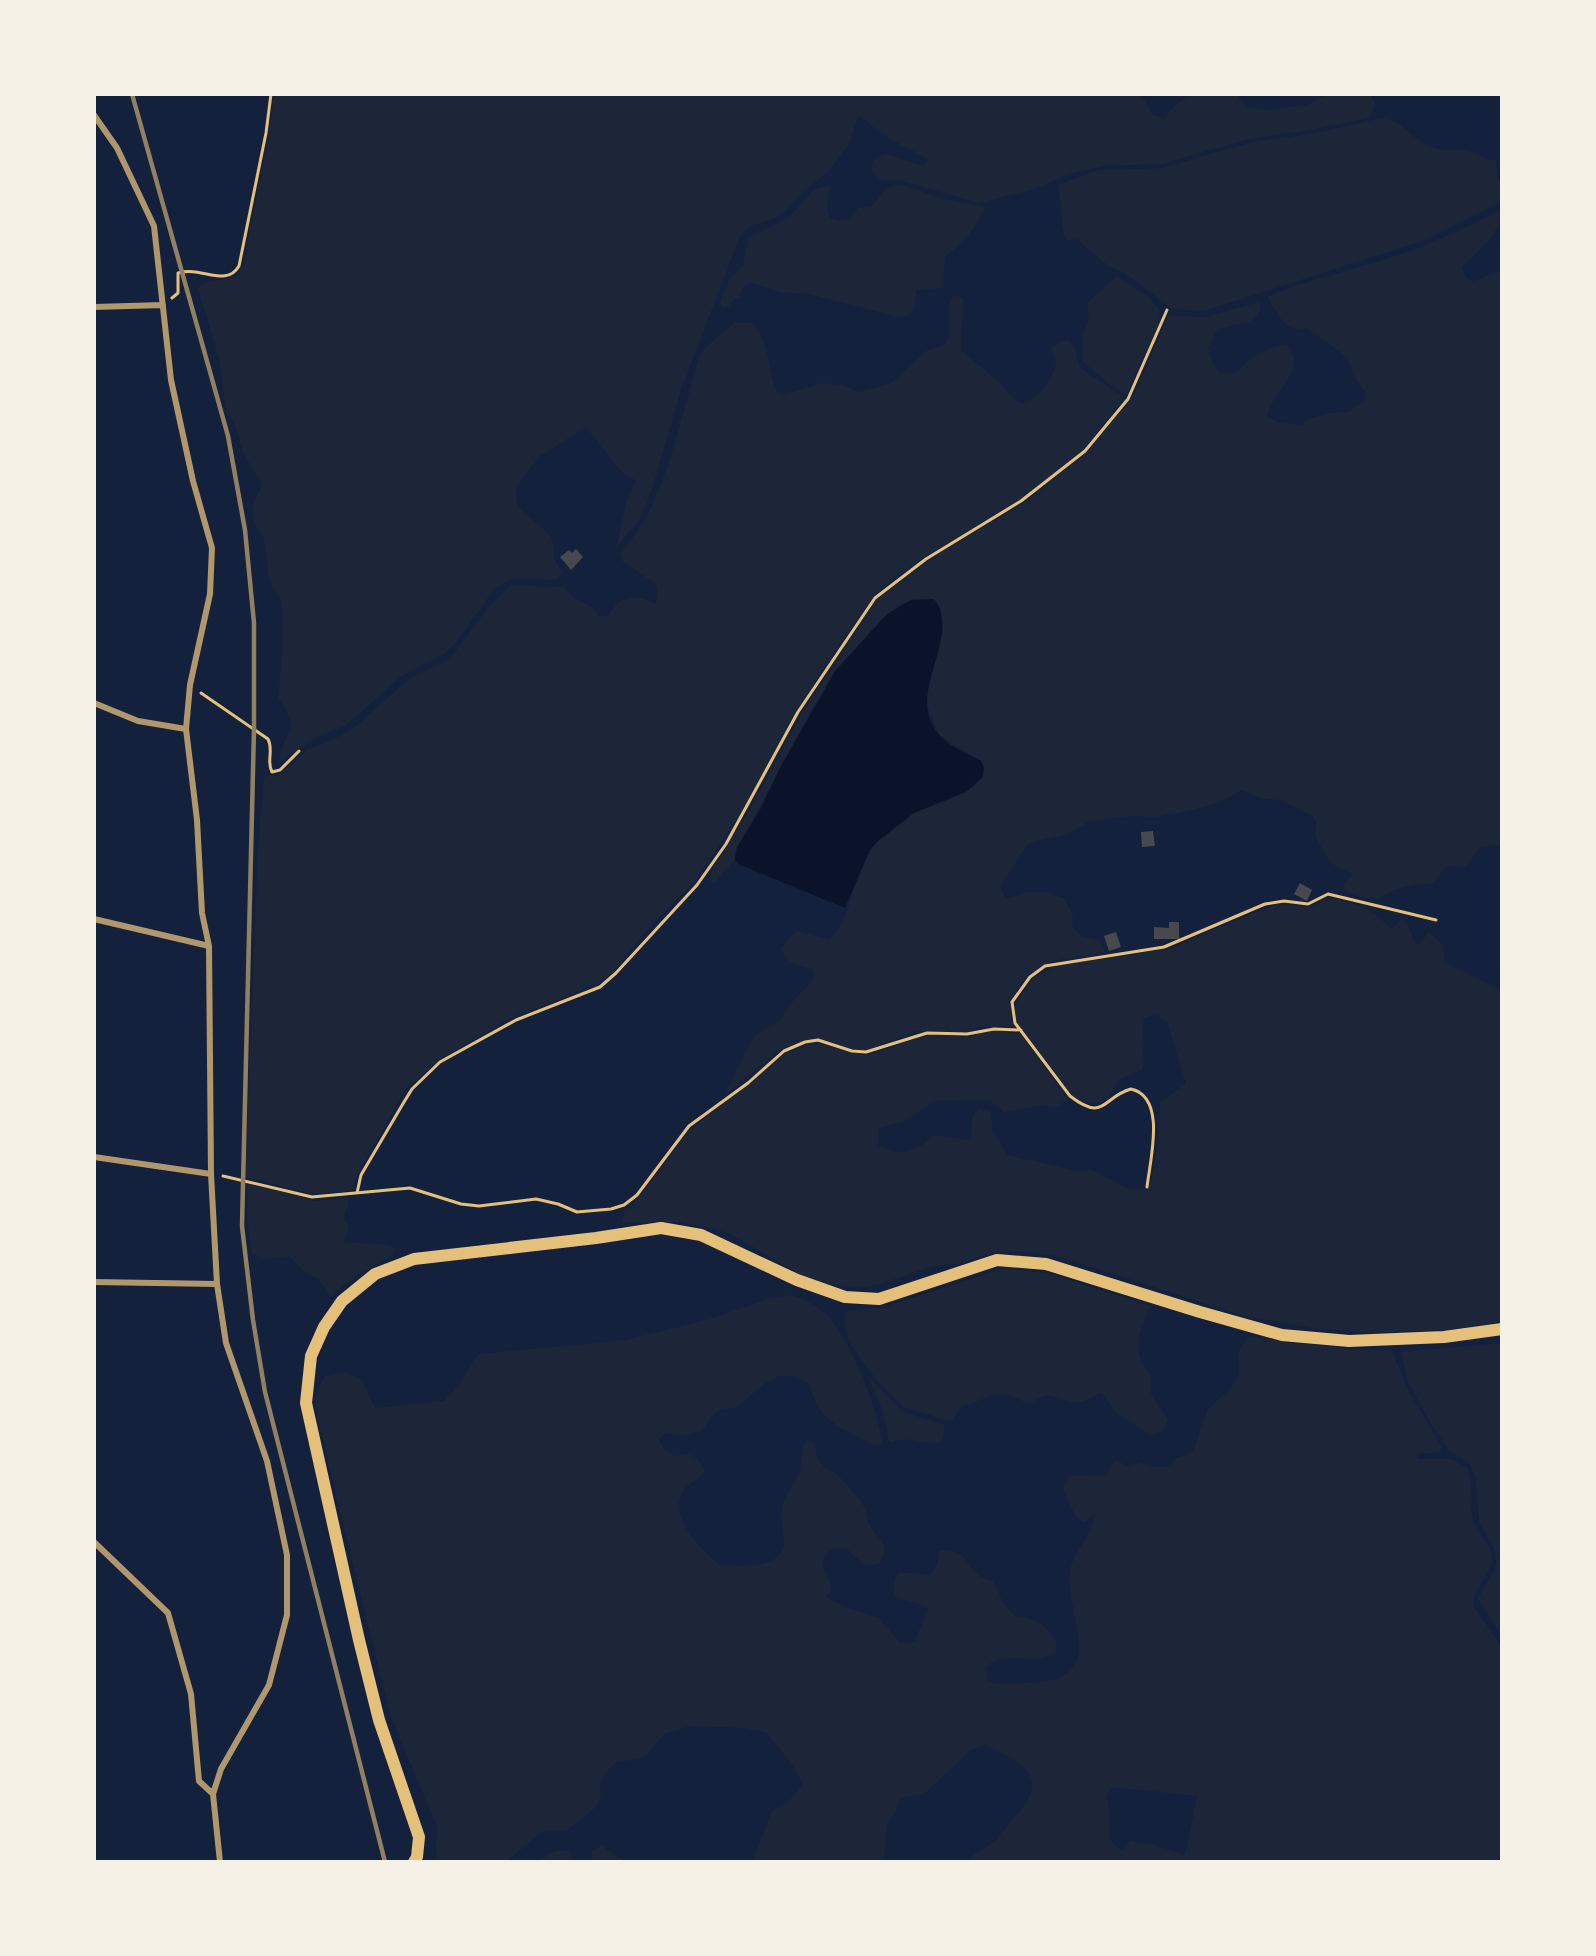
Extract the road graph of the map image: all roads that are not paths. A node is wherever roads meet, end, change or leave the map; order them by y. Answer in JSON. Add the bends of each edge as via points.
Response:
{"nodes":[{"id":1,"x":94,"y":115,"type":"edge"},
{"id":2,"x":163,"y":305,"type":"junction"},
{"id":3,"x":94,"y":307,"type":"edge"},
{"id":4,"x":94,"y":703,"type":"edge"},
{"id":5,"x":186,"y":729,"type":"junction"},
{"id":6,"x":94,"y":919,"type":"edge"},
{"id":7,"x":209,"y":946,"type":"junction"},
{"id":8,"x":94,"y":1157,"type":"edge"},
{"id":9,"x":211,"y":1174,"type":"junction"},
{"id":10,"x":94,"y":1282,"type":"edge"},
{"id":11,"x":217,"y":1284,"type":"junction"},
{"id":12,"x":1502,"y":1329,"type":"edge"},
{"id":13,"x":94,"y":1542,"type":"edge"},
{"id":14,"x":213,"y":1794,"type":"junction"},
{"id":15,"x":220,"y":1862,"type":"edge"},
{"id":16,"x":414,"y":1862,"type":"edge"}],
"edges":[{"from":1,"to":2,"type":"street","via":[[117,148],[154,226]]},
{"from":2,"to":3,"type":"street"},
{"from":2,"to":5,"type":"street","via":[[171,380],[192,481],[212,548],[210,594],[190,685]]},
{"from":4,"to":5,"type":"street","via":[[138,721]]},
{"from":5,"to":7,"type":"street","via":[[197,820],[202,913]]},
{"from":6,"to":7,"type":"street"},
{"from":7,"to":9,"type":"street"},
{"from":8,"to":9,"type":"street"},
{"from":9,"to":11,"type":"street"},
{"from":10,"to":11,"type":"street"},
{"from":11,"to":14,"type":"street","via":[[226,1343],[267,1461],[287,1555],[287,1615],[269,1685],[221,1769]]},
{"from":12,"to":16,"type":"main road","via":[[1444,1337],[1349,1341],[1282,1335],[1046,1264],[997,1260],[879,1299],[845,1297],[797,1280],[701,1235],[661,1228],[414,1259],[375,1274],[342,1301],[324,1327],[311,1356],[306,1403],[373,1697],[419,1837]]},
{"from":13,"to":14,"type":"street","via":[[168,1613],[191,1694],[199,1781]]},
{"from":14,"to":15,"type":"street"}]}
